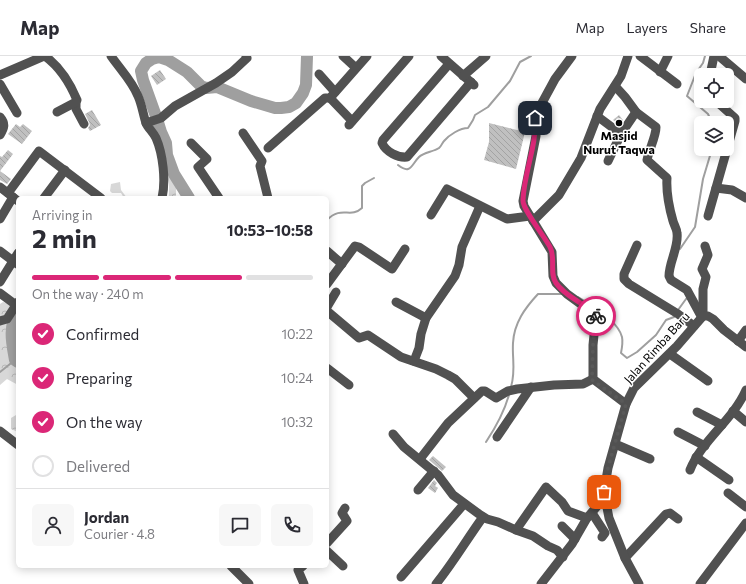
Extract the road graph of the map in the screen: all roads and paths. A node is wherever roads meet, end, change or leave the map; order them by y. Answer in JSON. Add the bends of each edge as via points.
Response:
{"nodes":[{"id":1,"x":45,"y":56,"type":"edge"},
{"id":2,"x":111,"y":56,"type":"edge"},
{"id":3,"x":343,"y":56,"type":"edge"},
{"id":4,"x":367,"y":56,"type":"edge"},
{"id":5,"x":409,"y":56,"type":"edge"},
{"id":6,"x":441,"y":56,"type":"edge"},
{"id":7,"x":486,"y":56,"type":"edge"},
{"id":8,"x":572,"y":56,"type":"edge"},
{"id":9,"x":628,"y":56,"type":"edge"},
{"id":10,"x":640,"y":56,"type":"edge"},
{"id":11,"x":668,"y":56,"type":"edge"},
{"id":12,"x":714,"y":56,"type":"edge"},
{"id":13,"x":719,"y":56,"type":"edge"},
{"id":14,"x":247,"y":57,"type":"edge"},
{"id":15,"x":25,"y":60,"type":"edge"},
{"id":16,"x":449,"y":64,"type":"junction"},
{"id":17,"x":356,"y":68,"type":"junction"},
{"id":18,"x":711,"y":68,"type":"edge"},
{"id":19,"x":660,"y":72,"type":"junction"},
{"id":20,"x":319,"y":74,"type":"dead end"},
{"id":21,"x":0,"y":75,"type":"edge"},
{"id":22,"x":463,"y":76,"type":"junction"},
{"id":23,"x":746,"y":79,"type":"edge"},
{"id":24,"x":0,"y":84,"type":"edge"},
{"id":25,"x":677,"y":84,"type":"dead end"},
{"id":26,"x":615,"y":86,"type":"junction"},
{"id":27,"x":333,"y":95,"type":"junction"},
{"id":28,"x":76,"y":102,"type":"junction"},
{"id":29,"x":724,"y":108,"type":"edge"},
{"id":30,"x":57,"y":112,"type":"dead end"},
{"id":31,"x":636,"y":112,"type":"junction"},
{"id":32,"x":17,"y":113,"type":"dead end"},
{"id":33,"x":597,"y":116,"type":"junction"},
{"id":34,"x":0,"y":117,"type":"edge"},
{"id":35,"x":154,"y":121,"type":"junction"},
{"id":36,"x":84,"y":124,"type":"dead end"},
{"id":37,"x":243,"y":133,"type":"dead end"},
{"id":38,"x":621,"y":134,"type":"junction"},
{"id":39,"x":0,"y":135,"type":"edge"},
{"id":40,"x":191,"y":143,"type":"dead end"},
{"id":41,"x":268,"y":148,"type":"dead end"},
{"id":42,"x":608,"y":161,"type":"dead end"},
{"id":43,"x":65,"y":170,"type":"junction"},
{"id":44,"x":0,"y":187,"type":"edge"},
{"id":45,"x":716,"y":188,"type":"junction"},
{"id":46,"x":88,"y":194,"type":"edge"},
{"id":47,"x":46,"y":196,"type":"edge"},
{"id":48,"x":162,"y":196,"type":"edge"},
{"id":49,"x":218,"y":196,"type":"edge"},
{"id":50,"x":268,"y":196,"type":"edge"},
{"id":51,"x":13,"y":197,"type":"edge"},
{"id":52,"x":746,"y":198,"type":"edge"},
{"id":53,"x":480,"y":206,"type":"junction"},
{"id":54,"x":431,"y":215,"type":"dead end"},
{"id":55,"x":708,"y":216,"type":"dead end"},
{"id":56,"x":532,"y":218,"type":"junction"},
{"id":57,"x":0,"y":219,"type":"edge"},
{"id":58,"x":637,"y":245,"type":"dead end"},
{"id":59,"x":705,"y":246,"type":"dead end"},
{"id":60,"x":405,"y":249,"type":"dead end"},
{"id":61,"x":0,"y":251,"type":"edge"},
{"id":62,"x":329,"y":253,"type":"edge"},
{"id":63,"x":15,"y":263,"type":"edge"},
{"id":64,"x":342,"y":264,"type":"junction"},
{"id":65,"x":329,"y":281,"type":"edge"},
{"id":66,"x":0,"y":282,"type":"edge"},
{"id":67,"x":336,"y":292,"type":"dead end"},
{"id":68,"x":0,"y":293,"type":"edge"},
{"id":69,"x":396,"y":302,"type":"dead end"},
{"id":70,"x":16,"y":303,"type":"edge"},
{"id":71,"x":329,"y":304,"type":"edge"},
{"id":72,"x":16,"y":306,"type":"edge"},
{"id":73,"x":703,"y":316,"type":"junction"},
{"id":74,"x":329,"y":317,"type":"edge"},
{"id":75,"x":426,"y":318,"type":"junction"},
{"id":76,"x":0,"y":321,"type":"edge"},
{"id":77,"x":694,"y":326,"type":"junction"},
{"id":78,"x":746,"y":330,"type":"edge"},
{"id":79,"x":738,"y":341,"type":"junction"},
{"id":80,"x":746,"y":347,"type":"edge"},
{"id":81,"x":670,"y":354,"type":"junction"},
{"id":82,"x":414,"y":361,"type":"junction"},
{"id":83,"x":329,"y":370,"type":"edge"},
{"id":84,"x":592,"y":380,"type":"junction"},
{"id":85,"x":708,"y":381,"type":"dead end"},
{"id":86,"x":349,"y":385,"type":"dead end"},
{"id":87,"x":531,"y":387,"type":"junction"},
{"id":88,"x":746,"y":390,"type":"edge"},
{"id":89,"x":474,"y":398,"type":"junction"},
{"id":90,"x":626,"y":404,"type":"junction"},
{"id":91,"x":733,"y":411,"type":"junction"},
{"id":92,"x":697,"y":412,"type":"dead end"},
{"id":93,"x":746,"y":422,"type":"edge"},
{"id":94,"x":722,"y":425,"type":"junction"},
{"id":95,"x":0,"y":431,"type":"edge"},
{"id":96,"x":678,"y":432,"type":"dead end"},
{"id":97,"x":393,"y":434,"type":"dead end"},
{"id":98,"x":497,"y":437,"type":"dead end"},
{"id":99,"x":16,"y":443,"type":"edge"},
{"id":100,"x":615,"y":444,"type":"junction"},
{"id":101,"x":705,"y":446,"type":"junction"},
{"id":102,"x":696,"y":457,"type":"junction"},
{"id":103,"x":650,"y":459,"type":"dead end"},
{"id":104,"x":420,"y":460,"type":"junction"},
{"id":105,"x":690,"y":470,"type":"dead end"},
{"id":106,"x":434,"y":471,"type":"junction"},
{"id":107,"x":729,"y":480,"type":"dead end"},
{"id":108,"x":418,"y":490,"type":"dead end"},
{"id":109,"x":604,"y":492,"type":"junction"},
{"id":110,"x":728,"y":493,"type":"dead end"},
{"id":111,"x":464,"y":504,"type":"junction"},
{"id":112,"x":746,"y":507,"type":"edge"},
{"id":113,"x":345,"y":508,"type":"dead end"},
{"id":114,"x":589,"y":516,"type":"junction"},
{"id":115,"x":483,"y":517,"type":"junction"},
{"id":116,"x":678,"y":519,"type":"dead end"},
{"id":117,"x":746,"y":523,"type":"edge"},
{"id":118,"x":562,"y":526,"type":"dead end"},
{"id":119,"x":516,"y":530,"type":"junction"},
{"id":120,"x":743,"y":534,"type":"edge"},
{"id":121,"x":602,"y":537,"type":"dead end"},
{"id":122,"x":575,"y":539,"type":"junction"},
{"id":123,"x":329,"y":541,"type":"edge"},
{"id":124,"x":329,"y":553,"type":"edge"},
{"id":125,"x":563,"y":556,"type":"junction"},
{"id":126,"x":626,"y":558,"type":"junction"},
{"id":127,"x":343,"y":566,"type":"dead end"},
{"id":128,"x":233,"y":568,"type":"edge"},
{"id":129,"x":300,"y":568,"type":"edge"},
{"id":130,"x":401,"y":577,"type":"dead end"},
{"id":131,"x":249,"y":584,"type":"edge"},
{"id":132,"x":304,"y":584,"type":"edge"},
{"id":133,"x":436,"y":584,"type":"edge"},
{"id":134,"x":541,"y":584,"type":"edge"},
{"id":135,"x":639,"y":584,"type":"edge"},
{"id":136,"x":700,"y":584,"type":"edge"}],
"edges":[{"from":1,"to":15,"type":"street"},
{"from":1,"to":28,"type":"street","via":[[60,70],[75,94],[78,100]]},
{"from":2,"to":35,"type":"street","via":[[131,82]]},
{"from":3,"to":17,"type":"street"},
{"from":4,"to":17,"type":"street"},
{"from":5,"to":27,"type":"street","via":[[350,123]]},
{"from":6,"to":16,"type":"street"},
{"from":7,"to":22,"type":"street"},
{"from":8,"to":56,"type":"street","via":[[555,79],[536,114],[536,136],[523,199],[523,204]]},
{"from":9,"to":26,"type":"street","via":[[623,73]]},
{"from":10,"to":19,"type":"street"},
{"from":11,"to":19,"type":"street"},
{"from":12,"to":18,"type":"street"},
{"from":13,"to":23,"type":"street"},
{"from":14,"to":35,"type":"street","via":[[232,72]]},
{"from":15,"to":21,"type":"street"},
{"from":16,"to":22,"type":"street"},
{"from":16,"to":22,"type":"street","via":[[383,140],[384,148],[401,158],[407,157],[472,83]]},
{"from":17,"to":27,"type":"street"},
{"from":19,"to":25,"type":"street"},
{"from":20,"to":27,"type":"street"},
{"from":24,"to":32,"type":"street"},
{"from":26,"to":31,"type":"street"},
{"from":26,"to":33,"type":"street"},
{"from":27,"to":41,"type":"street","via":[[325,98]]},
{"from":28,"to":30,"type":"street"},
{"from":28,"to":36,"type":"street","via":[[76,109]]},
{"from":29,"to":45,"type":"street","via":[[735,121]]},
{"from":31,"to":38,"type":"street"},
{"from":31,"to":73,"type":"street","via":[[656,127],[647,160],[667,178],[668,202],[677,232],[668,276],[687,290]]},
{"from":33,"to":38,"type":"street"},
{"from":33,"to":56,"type":"street","via":[[581,158],[559,194]]},
{"from":34,"to":39,"type":"street","via":[[4,126]]},
{"from":35,"to":48,"type":"street","via":[[164,181]]},
{"from":37,"to":50,"type":"street","via":[[262,161],[260,166]]},
{"from":38,"to":42,"type":"street"},
{"from":40,"to":49,"type":"street","via":[[207,159],[198,167]]},
{"from":43,"to":46,"type":"street"},
{"from":43,"to":47,"type":"street"},
{"from":43,"to":51,"type":"street","via":[[39,151]]},
{"from":44,"to":51,"type":"street"},
{"from":45,"to":52,"type":"street","via":[[732,190]]},
{"from":45,"to":55,"type":"street"},
{"from":51,"to":57,"type":"street"},
{"from":53,"to":54,"type":"street","via":[[447,190]]},
{"from":53,"to":56,"type":"street","via":[[507,219]]},
{"from":53,"to":75,"type":"street","via":[[462,247],[455,276]]},
{"from":56,"to":84,"type":"street","via":[[552,252],[556,283],[596,315]]},
{"from":58,"to":77,"type":"street","via":[[624,279]]},
{"from":59,"to":73,"type":"street","via":[[708,255],[702,269],[706,277],[703,289]]},
{"from":60,"to":64,"type":"street","via":[[392,270],[357,246]]},
{"from":61,"to":63,"type":"street"},
{"from":62,"to":64,"type":"street"},
{"from":63,"to":66,"type":"street"},
{"from":64,"to":65,"type":"street"},
{"from":67,"to":71,"type":"street"},
{"from":68,"to":70,"type":"street"},
{"from":69,"to":75,"type":"street"},
{"from":72,"to":76,"type":"street","via":[[7,319]]},
{"from":73,"to":77,"type":"street","name":"Jalan Rimba Baru"},
{"from":73,"to":79,"type":"street","name":"Jalan Rimba Baru","via":[[713,319]]},
{"from":74,"to":82,"type":"street","via":[[360,338],[369,335],[398,356]]},
{"from":75,"to":82,"type":"street"},
{"from":77,"to":81,"type":"street","name":"Jalan Rimba Baru"},
{"from":78,"to":79,"type":"street"},
{"from":79,"to":80,"type":"street","name":"Jalan Rimba Baru"},
{"from":81,"to":85,"type":"street"},
{"from":81,"to":90,"type":"street","name":"Jalan Rimba Baru","via":[[634,388]]},
{"from":82,"to":89,"type":"street","via":[[448,375]]},
{"from":83,"to":86,"type":"street"},
{"from":84,"to":87,"type":"street","via":[[583,384]]},
{"from":84,"to":90,"type":"street"},
{"from":87,"to":89,"type":"street","via":[[513,390],[496,398],[482,391]]},
{"from":87,"to":98,"type":"street"},
{"from":88,"to":91,"type":"street"},
{"from":89,"to":104,"type":"street","via":[[448,423]]},
{"from":90,"to":100,"type":"street","name":"Jalan Rimba Baru"},
{"from":91,"to":93,"type":"street"},
{"from":91,"to":94,"type":"street"},
{"from":92,"to":94,"type":"street"},
{"from":94,"to":101,"type":"street"},
{"from":95,"to":99,"type":"street"},
{"from":96,"to":101,"type":"street"},
{"from":97,"to":104,"type":"street"},
{"from":100,"to":103,"type":"street"},
{"from":100,"to":109,"type":"street","name":"Jalan Rimba Baru"},
{"from":101,"to":102,"type":"street"},
{"from":102,"to":105,"type":"street"},
{"from":102,"to":107,"type":"street"},
{"from":104,"to":106,"type":"street"},
{"from":106,"to":108,"type":"street"},
{"from":106,"to":111,"type":"street","via":[[451,493]]},
{"from":109,"to":114,"type":"street","via":[[599,504]]},
{"from":109,"to":126,"type":"street","via":[[609,518]]},
{"from":110,"to":112,"type":"street"},
{"from":111,"to":115,"type":"street"},
{"from":111,"to":130,"type":"street"},
{"from":113,"to":123,"type":"street","via":[[342,513],[347,521]]},
{"from":114,"to":119,"type":"street","via":[[567,510],[546,487]]},
{"from":114,"to":121,"type":"street","via":[[605,533]]},
{"from":114,"to":122,"type":"street"},
{"from":115,"to":119,"type":"street"},
{"from":115,"to":133,"type":"street"},
{"from":116,"to":126,"type":"street","via":[[668,512]]},
{"from":117,"to":120,"type":"street"},
{"from":118,"to":122,"type":"street"},
{"from":119,"to":125,"type":"street","via":[[538,538]]},
{"from":120,"to":136,"type":"street"},
{"from":122,"to":125,"type":"street"},
{"from":124,"to":127,"type":"street"},
{"from":125,"to":134,"type":"street"},
{"from":126,"to":135,"type":"street"},
{"from":128,"to":131,"type":"street"},
{"from":129,"to":132,"type":"street","via":[[298,570]]}]}
